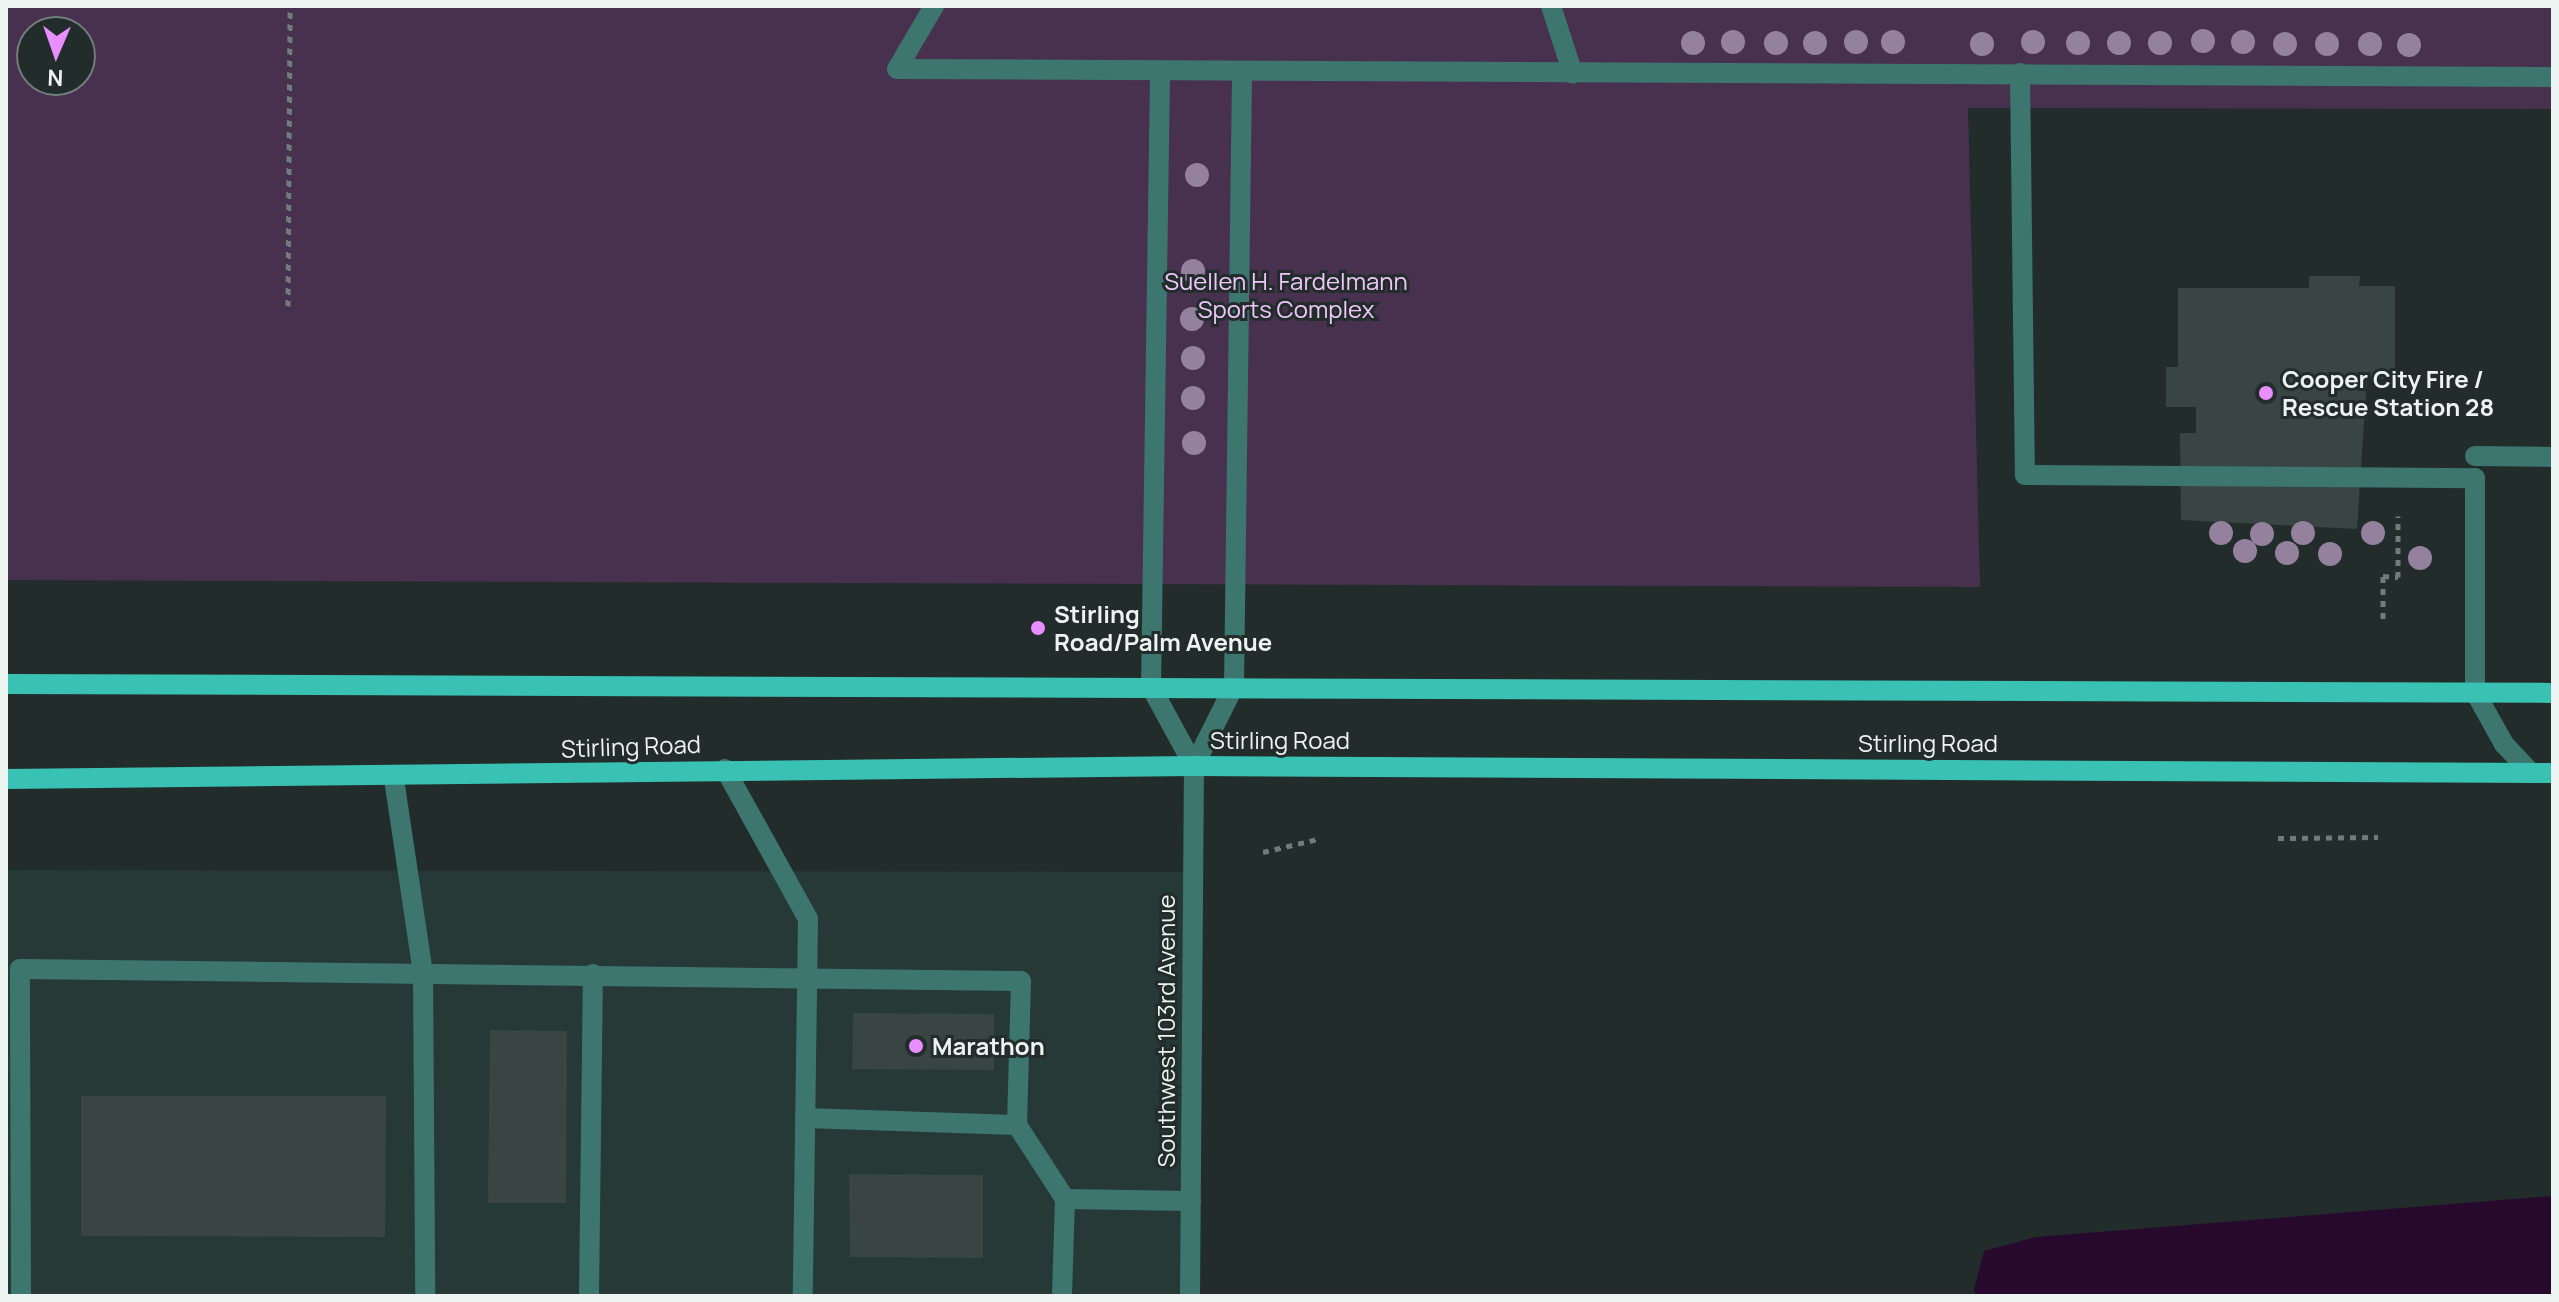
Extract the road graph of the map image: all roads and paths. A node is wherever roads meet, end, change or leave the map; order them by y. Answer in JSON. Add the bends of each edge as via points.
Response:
{"nodes":[{"id":1,"x":290,"y":6,"type":"edge"},
{"id":2,"x":934,"y":6,"type":"edge"},
{"id":3,"x":1551,"y":6,"type":"edge"},
{"id":4,"x":2020,"y":73,"type":"junction"},
{"id":5,"x":1573,"y":74,"type":"junction"},
{"id":6,"x":1160,"y":75,"type":"junction"},
{"id":7,"x":1242,"y":76,"type":"junction"},
{"id":8,"x":2553,"y":77,"type":"edge"},
{"id":9,"x":288,"y":306,"type":"dead end"},
{"id":10,"x":2475,"y":456,"type":"dead end"},
{"id":11,"x":2553,"y":457,"type":"edge"},
{"id":12,"x":2398,"y":516,"type":"dead end"},
{"id":13,"x":2383,"y":619,"type":"dead end"},
{"id":14,"x":6,"y":684,"type":"edge"},
{"id":15,"x":1234,"y":686,"type":"junction"},
{"id":16,"x":1151,"y":687,"type":"junction"},
{"id":17,"x":2475,"y":692,"type":"junction"},
{"id":18,"x":2553,"y":693,"type":"edge"},
{"id":19,"x":1194,"y":766,"type":"junction"},
{"id":20,"x":725,"y":769,"type":"junction"},
{"id":21,"x":2531,"y":773,"type":"junction"},
{"id":22,"x":2553,"y":773,"type":"edge"},
{"id":23,"x":6,"y":779,"type":"edge"},
{"id":24,"x":394,"y":779,"type":"junction"},
{"id":25,"x":2378,"y":837,"type":"dead end"},
{"id":26,"x":2278,"y":838,"type":"dead end"},
{"id":27,"x":1318,"y":839,"type":"dead end"},
{"id":28,"x":1263,"y":852,"type":"dead end"},
{"id":29,"x":423,"y":972,"type":"junction"},
{"id":30,"x":593,"y":974,"type":"junction"},
{"id":31,"x":807,"y":975,"type":"junction"},
{"id":32,"x":805,"y":1118,"type":"junction"},
{"id":33,"x":1017,"y":1125,"type":"junction"},
{"id":34,"x":1065,"y":1199,"type":"junction"},
{"id":35,"x":1191,"y":1201,"type":"junction"},
{"id":36,"x":21,"y":1296,"type":"edge"},
{"id":37,"x":425,"y":1296,"type":"edge"},
{"id":38,"x":589,"y":1296,"type":"edge"},
{"id":39,"x":803,"y":1296,"type":"edge"},
{"id":40,"x":1062,"y":1296,"type":"edge"},
{"id":41,"x":1190,"y":1296,"type":"edge"}],
"edges":[{"from":1,"to":9,"type":"path"},
{"from":2,"to":6,"type":"street","via":[[897,69]]},
{"from":3,"to":5,"type":"street"},
{"from":4,"to":5,"type":"street"},
{"from":4,"to":8,"type":"street"},
{"from":4,"to":17,"type":"street","via":[[2025,475],[2475,478]]},
{"from":5,"to":7,"type":"street"},
{"from":6,"to":7,"type":"street"},
{"from":6,"to":16,"type":"street"},
{"from":7,"to":15,"type":"street"},
{"from":10,"to":11,"type":"street"},
{"from":12,"to":13,"type":"path","via":[[2398,577],[2383,576]]},
{"from":14,"to":16,"type":"main road"},
{"from":15,"to":16,"type":"main road"},
{"from":15,"to":17,"type":"main road"},
{"from":15,"to":19,"type":"street"},
{"from":16,"to":19,"type":"street"},
{"from":17,"to":18,"type":"main road"},
{"from":17,"to":21,"type":"street","via":[[2504,744]]},
{"from":19,"to":20,"type":"main road","name":"Stirling Road"},
{"from":19,"to":21,"type":"main road","name":"Stirling Road"},
{"from":19,"to":35,"type":"street","name":"Southwest 103rd Avenue"},
{"from":20,"to":24,"type":"main road","name":"Stirling Road"},
{"from":20,"to":31,"type":"street","via":[[808,919]]},
{"from":21,"to":22,"type":"main road","name":"Stirling Road"},
{"from":23,"to":24,"type":"main road","name":"Stirling Road"},
{"from":24,"to":29,"type":"street"},
{"from":25,"to":26,"type":"path"},
{"from":27,"to":28,"type":"path"},
{"from":29,"to":30,"type":"street"},
{"from":29,"to":36,"type":"street","via":[[20,969]]},
{"from":29,"to":37,"type":"street"},
{"from":30,"to":31,"type":"street"},
{"from":30,"to":38,"type":"street"},
{"from":31,"to":32,"type":"street"},
{"from":31,"to":33,"type":"street","via":[[1021,981]]},
{"from":32,"to":33,"type":"street"},
{"from":32,"to":39,"type":"street"},
{"from":33,"to":34,"type":"street"},
{"from":34,"to":35,"type":"street"},
{"from":34,"to":40,"type":"street"},
{"from":35,"to":41,"type":"street","name":"Southwest 103rd Avenue"}]}
